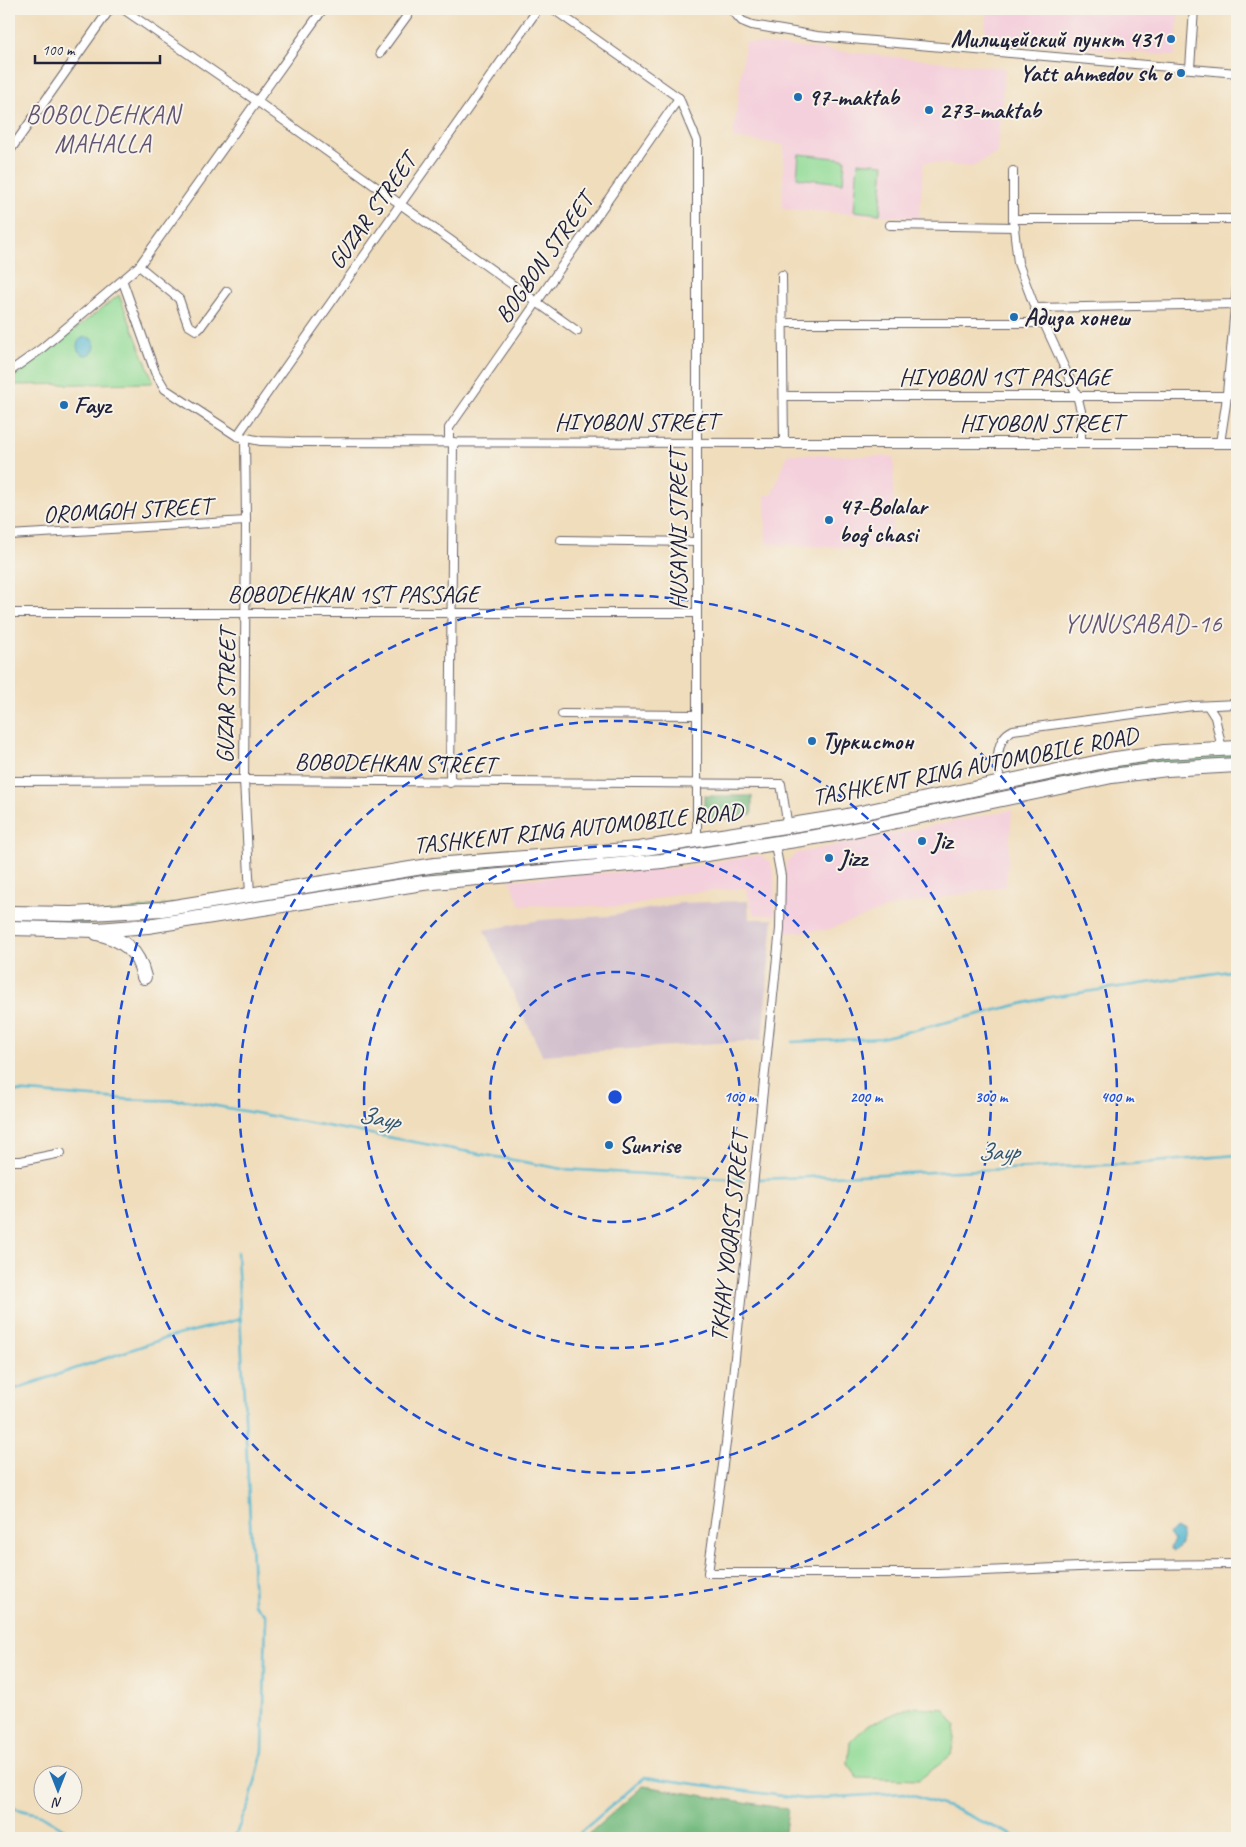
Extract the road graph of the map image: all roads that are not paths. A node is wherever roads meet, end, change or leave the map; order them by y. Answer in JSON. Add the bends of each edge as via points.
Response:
{"nodes":[{"id":1,"x":110,"y":9,"type":"edge"},
{"id":2,"x":123,"y":9,"type":"edge"},
{"id":3,"x":323,"y":9,"type":"edge"},
{"id":4,"x":412,"y":9,"type":"edge"},
{"id":5,"x":538,"y":9,"type":"edge"},
{"id":6,"x":553,"y":9,"type":"edge"},
{"id":7,"x":731,"y":9,"type":"edge"},
{"id":8,"x":1194,"y":9,"type":"edge"},
{"id":9,"x":380,"y":52,"type":"dead end"},
{"id":10,"x":1190,"y":68,"type":"junction"},
{"id":11,"x":1237,"y":73,"type":"edge"},
{"id":12,"x":679,"y":98,"type":"junction"},
{"id":13,"x":258,"y":102,"type":"junction"},
{"id":14,"x":9,"y":152,"type":"edge"},
{"id":15,"x":1013,"y":172,"type":"dead end"},
{"id":16,"x":400,"y":204,"type":"junction"},
{"id":17,"x":1237,"y":219,"type":"edge"},
{"id":18,"x":1014,"y":223,"type":"junction"},
{"id":19,"x":890,"y":225,"type":"dead end"},
{"id":20,"x":139,"y":266,"type":"junction"},
{"id":21,"x":782,"y":275,"type":"dead end"},
{"id":22,"x":123,"y":282,"type":"junction"},
{"id":23,"x":1237,"y":286,"type":"edge"},
{"id":24,"x":227,"y":291,"type":"dead end"},
{"id":25,"x":536,"y":302,"type":"junction"},
{"id":26,"x":1236,"y":304,"type":"edge"},
{"id":27,"x":1035,"y":308,"type":"junction"},
{"id":28,"x":1044,"y":323,"type":"junction"},
{"id":29,"x":783,"y":324,"type":"junction"},
{"id":30,"x":577,"y":331,"type":"dead end"},
{"id":31,"x":9,"y":372,"type":"edge"},
{"id":32,"x":784,"y":396,"type":"junction"},
{"id":33,"x":1077,"y":396,"type":"junction"},
{"id":34,"x":1227,"y":396,"type":"junction"},
{"id":35,"x":241,"y":437,"type":"junction"},
{"id":36,"x":451,"y":442,"type":"junction"},
{"id":37,"x":696,"y":442,"type":"junction"},
{"id":38,"x":784,"y":443,"type":"junction"},
{"id":39,"x":1220,"y":443,"type":"junction"},
{"id":40,"x":1237,"y":443,"type":"edge"},
{"id":41,"x":1081,"y":444,"type":"junction"},
{"id":42,"x":246,"y":521,"type":"junction"},
{"id":43,"x":9,"y":535,"type":"edge"},
{"id":44,"x":561,"y":540,"type":"dead end"},
{"id":45,"x":696,"y":542,"type":"junction"},
{"id":46,"x":452,"y":612,"type":"junction"},
{"id":47,"x":9,"y":613,"type":"edge"},
{"id":48,"x":246,"y":613,"type":"junction"},
{"id":49,"x":697,"y":613,"type":"junction"},
{"id":50,"x":1237,"y":704,"type":"edge"},
{"id":51,"x":1208,"y":706,"type":"junction"},
{"id":52,"x":562,"y":714,"type":"dead end"},
{"id":53,"x":697,"y":715,"type":"junction"},
{"id":54,"x":1237,"y":748,"type":"edge"},
{"id":55,"x":1222,"y":749,"type":"junction"},
{"id":56,"x":1237,"y":764,"type":"edge"},
{"id":57,"x":9,"y":780,"type":"edge"},
{"id":58,"x":244,"y":780,"type":"junction"},
{"id":59,"x":1000,"y":782,"type":"junction"},
{"id":60,"x":450,"y":783,"type":"junction"},
{"id":61,"x":697,"y":785,"type":"junction"},
{"id":62,"x":1002,"y":797,"type":"junction"},
{"id":63,"x":788,"y":827,"type":"junction"},
{"id":64,"x":697,"y":841,"type":"junction"},
{"id":65,"x":776,"y":845,"type":"junction"},
{"id":66,"x":548,"y":857,"type":"junction"},
{"id":67,"x":548,"y":873,"type":"junction"},
{"id":68,"x":250,"y":895,"type":"junction"},
{"id":69,"x":9,"y":913,"type":"edge"},
{"id":70,"x":9,"y":928,"type":"edge"},
{"id":71,"x":81,"y":930,"type":"junction"},
{"id":72,"x":144,"y":977,"type":"dead end"},
{"id":73,"x":61,"y":1153,"type":"dead end"},
{"id":74,"x":9,"y":1161,"type":"edge"},
{"id":75,"x":1237,"y":1564,"type":"edge"}],
"edges":[{"from":1,"to":14,"type":"street"},
{"from":2,"to":13,"type":"street"},
{"from":3,"to":13,"type":"street"},
{"from":4,"to":9,"type":"street"},
{"from":5,"to":16,"type":"street","name":"GUZAR STREET"},
{"from":6,"to":12,"type":"street"},
{"from":7,"to":10,"type":"street","via":[[742,22],[791,33],[884,44]]},
{"from":8,"to":10,"type":"street"},
{"from":10,"to":11,"type":"street"},
{"from":12,"to":25,"type":"street","name":"BOGBON STREET"},
{"from":12,"to":37,"type":"street","name":"HUSAYNI STREET","via":[[697,141]]},
{"from":13,"to":16,"type":"street"},
{"from":13,"to":20,"type":"street"},
{"from":15,"to":18,"type":"street"},
{"from":16,"to":25,"type":"street"},
{"from":16,"to":35,"type":"street","name":"GUZAR STREET"},
{"from":17,"to":18,"type":"street"},
{"from":18,"to":19,"type":"street"},
{"from":18,"to":27,"type":"street","via":[[1018,263]]},
{"from":20,"to":22,"type":"street"},
{"from":20,"to":24,"type":"street","via":[[179,299],[188,325],[196,330]]},
{"from":21,"to":29,"type":"street"},
{"from":22,"to":31,"type":"street"},
{"from":22,"to":35,"type":"street","name":"HIYOBON STREET","via":[[155,372],[165,390]]},
{"from":23,"to":26,"type":"street"},
{"from":25,"to":30,"type":"street"},
{"from":25,"to":36,"type":"street","name":"BOGBON STREET","via":[[449,428]]},
{"from":26,"to":27,"type":"street"},
{"from":26,"to":34,"type":"street"},
{"from":27,"to":28,"type":"street"},
{"from":28,"to":29,"type":"street"},
{"from":28,"to":33,"type":"street"},
{"from":29,"to":32,"type":"street"},
{"from":32,"to":33,"type":"street","name":"HIYOBON 1ST PASSAGE"},
{"from":32,"to":38,"type":"street"},
{"from":33,"to":34,"type":"street","name":"HIYOBON 1ST PASSAGE"},
{"from":33,"to":41,"type":"street","via":[[1082,411]]},
{"from":34,"to":39,"type":"street"},
{"from":35,"to":36,"type":"street","name":"HIYOBON STREET","via":[[299,442]]},
{"from":35,"to":42,"type":"street","name":"GUZAR STREET"},
{"from":36,"to":37,"type":"street","name":"HIYOBON STREET"},
{"from":36,"to":46,"type":"street","name":"BOGBON STREET"},
{"from":37,"to":38,"type":"street","name":"HIYOBON STREET"},
{"from":37,"to":45,"type":"street","name":"HUSAYNI STREET"},
{"from":38,"to":41,"type":"street","name":"HIYOBON STREET"},
{"from":39,"to":40,"type":"street","name":"HIYOBON STREET"},
{"from":39,"to":41,"type":"street","name":"HIYOBON STREET"},
{"from":42,"to":43,"type":"street","name":"OROMGOH STREET"},
{"from":42,"to":48,"type":"street","name":"GUZAR STREET"},
{"from":44,"to":45,"type":"street"},
{"from":45,"to":49,"type":"street","name":"HUSAYNI STREET"},
{"from":46,"to":48,"type":"street","name":"BOBODEHKAN 1ST PASSAGE"},
{"from":46,"to":49,"type":"street","name":"BOBODEHKAN 1ST PASSAGE"},
{"from":46,"to":60,"type":"street","name":"BOGBON STREET"},
{"from":47,"to":48,"type":"street","name":"BOBODEHKAN 1ST PASSAGE"},
{"from":48,"to":58,"type":"street","name":"GUZAR STREET"},
{"from":49,"to":53,"type":"street","name":"HUSAYNI STREET"},
{"from":50,"to":51,"type":"street"},
{"from":51,"to":55,"type":"street","via":[[1215,716]]},
{"from":51,"to":59,"type":"street","via":[[1013,730],[1005,736],[999,752]]},
{"from":52,"to":53,"type":"street"},
{"from":53,"to":61,"type":"street","name":"HUSAYNI STREET"},
{"from":54,"to":55,"type":"highway","name":"TASHKENT RING AUTOMOBILE ROAD"},
{"from":55,"to":59,"type":"highway","name":"TASHKENT RING AUTOMOBILE ROAD","via":[[1137,755]]},
{"from":56,"to":62,"type":"highway","name":"TASHKENT RING AUTOMOBILE ROAD","via":[[1130,773]]},
{"from":57,"to":58,"type":"street","name":"BOBODEHKAN STREET"},
{"from":58,"to":60,"type":"street","name":"BOBODEHKAN STREET"},
{"from":58,"to":68,"type":"street","name":"GUZAR STREET"},
{"from":59,"to":62,"type":"highway"},
{"from":59,"to":63,"type":"highway","name":"TASHKENT RING AUTOMOBILE ROAD"},
{"from":60,"to":61,"type":"street","name":"BOBODEHKAN STREET"},
{"from":61,"to":63,"type":"street","name":"BOBODEHKAN STREET","via":[[780,784]]},
{"from":61,"to":64,"type":"street","name":"HUSAYNI STREET"},
{"from":62,"to":65,"type":"highway","name":"TASHKENT RING AUTOMOBILE ROAD"},
{"from":63,"to":64,"type":"highway","name":"TASHKENT RING AUTOMOBILE ROAD"},
{"from":64,"to":66,"type":"highway","name":"TASHKENT RING AUTOMOBILE ROAD"},
{"from":65,"to":67,"type":"highway","name":"TASHKENT RING AUTOMOBILE ROAD"},
{"from":65,"to":75,"type":"street","name":"TKHAY YOQASI STREET","via":[[781,876],[780,929],[728,1424],[708,1573],[938,1573],[1125,1564]]},
{"from":66,"to":67,"type":"highway"},
{"from":66,"to":68,"type":"highway","name":"TASHKENT RING AUTOMOBILE ROAD","via":[[426,866]]},
{"from":67,"to":71,"type":"highway","name":"TASHKENT RING AUTOMOBILE ROAD","via":[[414,884],[164,924]]},
{"from":68,"to":69,"type":"highway","name":"TASHKENT RING AUTOMOBILE ROAD","via":[[162,909],[72,914]]},
{"from":70,"to":71,"type":"highway","name":"TASHKENT RING AUTOMOBILE ROAD"},
{"from":71,"to":72,"type":"highway","via":[[105,935],[127,945],[136,954]]},
{"from":73,"to":74,"type":"street"}]}
